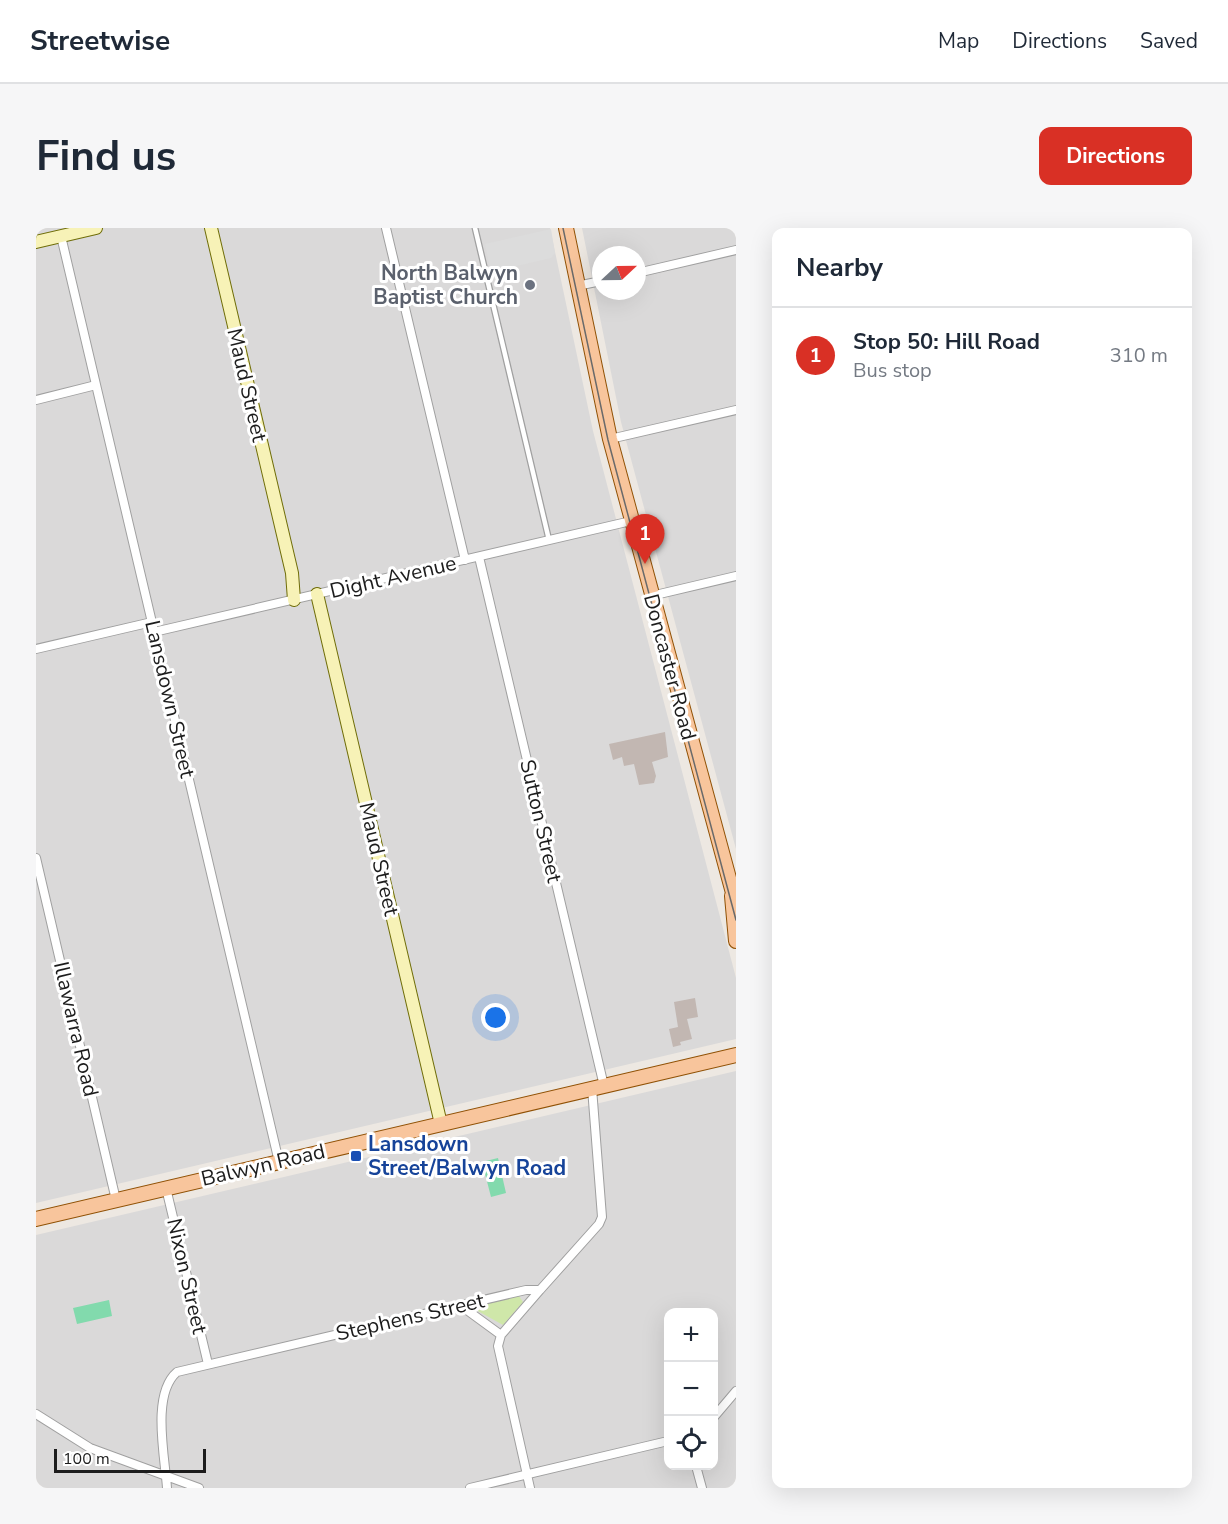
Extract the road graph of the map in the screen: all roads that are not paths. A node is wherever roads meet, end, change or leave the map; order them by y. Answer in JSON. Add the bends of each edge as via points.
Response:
{"nodes":[{"id":1,"x":96,"y":228,"type":"edge"},
{"id":2,"x":386,"y":228,"type":"edge"},
{"id":3,"x":475,"y":228,"type":"edge"},
{"id":4,"x":566,"y":228,"type":"edge"},
{"id":5,"x":210,"y":230,"type":"edge"},
{"id":6,"x":61,"y":236,"type":"junction"},
{"id":7,"x":36,"y":242,"type":"edge"},
{"id":8,"x":736,"y":250,"type":"edge"},
{"id":9,"x":646,"y":271,"type":"edge"},
{"id":10,"x":592,"y":283,"type":"edge"},
{"id":11,"x":577,"y":286,"type":"junction"},
{"id":12,"x":96,"y":385,"type":"junction"},
{"id":13,"x":36,"y":400,"type":"edge"},
{"id":14,"x":736,"y":410,"type":"edge"},
{"id":15,"x":610,"y":439,"type":"junction"},
{"id":16,"x":631,"y":521,"type":"junction"},
{"id":17,"x":549,"y":540,"type":"junction"},
{"id":18,"x":478,"y":557,"type":"junction"},
{"id":19,"x":465,"y":560,"type":"junction"},
{"id":20,"x":736,"y":576,"type":"edge"},
{"id":21,"x":317,"y":594,"type":"junction"},
{"id":22,"x":651,"y":596,"type":"junction"},
{"id":23,"x":298,"y":599,"type":"junction"},
{"id":24,"x":152,"y":622,"type":"junction"},
{"id":25,"x":154,"y":632,"type":"junction"},
{"id":26,"x":36,"y":649,"type":"edge"},
{"id":27,"x":36,"y":858,"type":"edge"},
{"id":28,"x":734,"y":899,"type":"edge"},
{"id":29,"x":736,"y":941,"type":"edge"},
{"id":30,"x":736,"y":1055,"type":"edge"},
{"id":31,"x":598,"y":1087,"type":"junction"},
{"id":32,"x":441,"y":1124,"type":"junction"},
{"id":33,"x":279,"y":1162,"type":"junction"},
{"id":34,"x":166,"y":1188,"type":"junction"},
{"id":35,"x":116,"y":1200,"type":"junction"},
{"id":36,"x":36,"y":1219,"type":"edge"},
{"id":37,"x":540,"y":1290,"type":"junction"},
{"id":38,"x":460,"y":1305,"type":"junction"},
{"id":39,"x":501,"y":1335,"type":"junction"},
{"id":40,"x":208,"y":1364,"type":"junction"},
{"id":41,"x":736,"y":1391,"type":"edge"},
{"id":42,"x":36,"y":1414,"type":"edge"},
{"id":43,"x":715,"y":1416,"type":"edge"},
{"id":44,"x":664,"y":1442,"type":"edge"},
{"id":45,"x":697,"y":1470,"type":"edge"},
{"id":46,"x":527,"y":1475,"type":"junction"},
{"id":47,"x":166,"y":1476,"type":"junction"},
{"id":48,"x":167,"y":1488,"type":"edge"},
{"id":49,"x":199,"y":1488,"type":"edge"},
{"id":50,"x":470,"y":1488,"type":"edge"},
{"id":51,"x":530,"y":1488,"type":"edge"},
{"id":52,"x":702,"y":1488,"type":"edge"}],
"edges":[{"from":1,"to":6,"type":"street"},
{"from":2,"to":19,"type":"street"},
{"from":3,"to":17,"type":"lane"},
{"from":4,"to":11,"type":"main road","name":"Doncaster Road"},
{"from":5,"to":23,"type":"street","name":"Maud Street"},
{"from":6,"to":7,"type":"street"},
{"from":6,"to":12,"type":"street","name":"Lansdown Street"},
{"from":8,"to":9,"type":"street"},
{"from":10,"to":11,"type":"street"},
{"from":11,"to":15,"type":"main road","name":"Doncaster Road"},
{"from":12,"to":13,"type":"street"},
{"from":12,"to":24,"type":"street","name":"Lansdown Street"},
{"from":14,"to":15,"type":"street"},
{"from":15,"to":16,"type":"main road","name":"Doncaster Road"},
{"from":16,"to":17,"type":"street","name":"Dight Avenue"},
{"from":16,"to":22,"type":"main road","name":"Doncaster Road"},
{"from":17,"to":18,"type":"street","name":"Dight Avenue"},
{"from":18,"to":19,"type":"street","name":"Dight Avenue"},
{"from":18,"to":31,"type":"street","name":"Sutton Street"},
{"from":19,"to":21,"type":"street","name":"Dight Avenue"},
{"from":20,"to":22,"type":"street"},
{"from":21,"to":23,"type":"street","name":"Dight Avenue"},
{"from":21,"to":32,"type":"street","name":"Maud Street"},
{"from":22,"to":28,"type":"main road","name":"Doncaster Road"},
{"from":23,"to":25,"type":"street","name":"Dight Avenue"},
{"from":24,"to":25,"type":"street","name":"Lansdown Street"},
{"from":24,"to":26,"type":"street"},
{"from":25,"to":33,"type":"street","name":"Lansdown Street"},
{"from":27,"to":35,"type":"street","name":"Illawarra Road"},
{"from":28,"to":29,"type":"main road","name":"Doncaster Road"},
{"from":30,"to":31,"type":"main road","name":"Balwyn Road"},
{"from":31,"to":32,"type":"main road","name":"Balwyn Road"},
{"from":31,"to":37,"type":"street","via":[[602,1217]]},
{"from":32,"to":33,"type":"main road","name":"Balwyn Road"},
{"from":33,"to":34,"type":"main road","name":"Balwyn Road"},
{"from":34,"to":35,"type":"main road","name":"Balwyn Road"},
{"from":34,"to":40,"type":"street","name":"Nixon Street"},
{"from":35,"to":36,"type":"main road","name":"Balwyn Road"},
{"from":37,"to":38,"type":"street","name":"Stephens Street"},
{"from":37,"to":39,"type":"street"},
{"from":38,"to":39,"type":"street"},
{"from":38,"to":40,"type":"street","name":"Stephens Street"},
{"from":39,"to":46,"type":"street","via":[[498,1352]]},
{"from":40,"to":47,"type":"street","name":"Stephens Street","via":[[177,1372],[163,1398]]},
{"from":41,"to":43,"type":"street"},
{"from":42,"to":47,"type":"street","via":[[90,1448]]},
{"from":44,"to":46,"type":"street"},
{"from":45,"to":52,"type":"street"},
{"from":46,"to":50,"type":"street"},
{"from":46,"to":51,"type":"street"},
{"from":47,"to":48,"type":"street","name":"Stephens Street"},
{"from":47,"to":49,"type":"street"}]}
